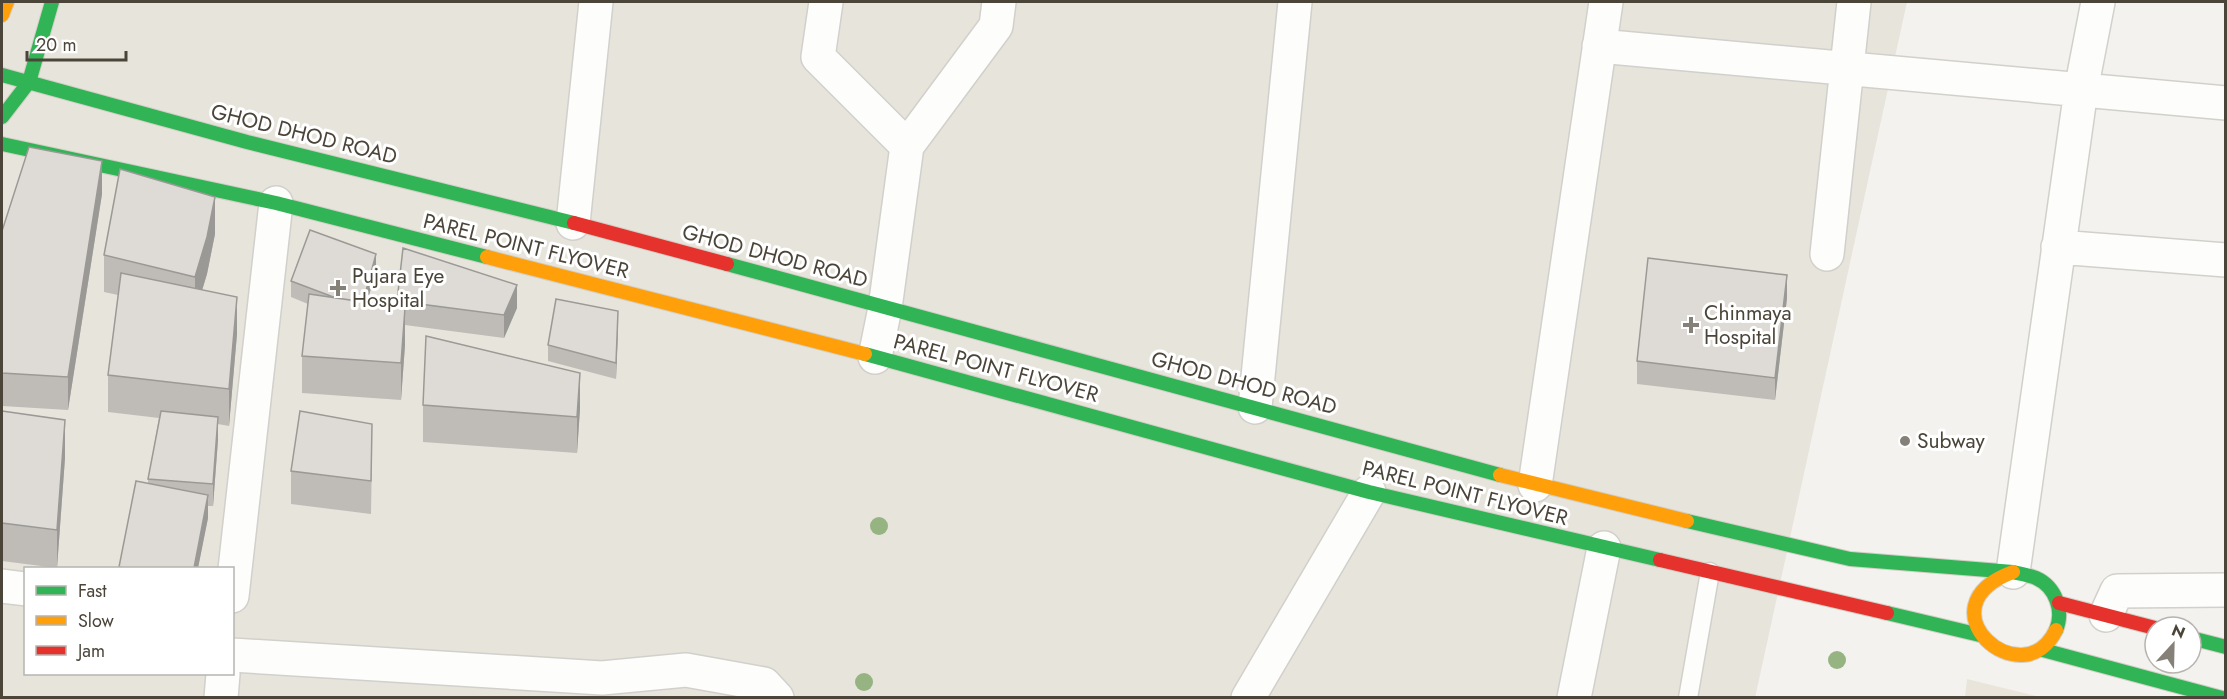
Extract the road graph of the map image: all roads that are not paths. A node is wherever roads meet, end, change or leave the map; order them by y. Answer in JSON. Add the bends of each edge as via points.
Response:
{"nodes":[{"id":1,"x":7,"y":2,"type":"edge"},
{"id":2,"x":52,"y":2,"type":"edge"},
{"id":3,"x":596,"y":2,"type":"edge"},
{"id":4,"x":826,"y":2,"type":"edge"},
{"id":5,"x":999,"y":2,"type":"edge"},
{"id":6,"x":1295,"y":2,"type":"edge"},
{"id":7,"x":1606,"y":2,"type":"edge"},
{"id":8,"x":1854,"y":2,"type":"edge"},
{"id":9,"x":2097,"y":2,"type":"edge"},
{"id":10,"x":2,"y":15,"type":"edge"},
{"id":11,"x":1599,"y":46,"type":"junction"},
{"id":12,"x":1847,"y":68,"type":"junction"},
{"id":13,"x":2,"y":75,"type":"edge"},
{"id":14,"x":29,"y":82,"type":"junction"},
{"id":15,"x":2080,"y":90,"type":"junction"},
{"id":16,"x":2226,"y":103,"type":"edge"},
{"id":17,"x":2,"y":117,"type":"edge"},
{"id":18,"x":2,"y":144,"type":"edge"},
{"id":19,"x":907,"y":146,"type":"junction"},
{"id":20,"x":276,"y":203,"type":"junction"},
{"id":21,"x":573,"y":223,"type":"junction"},
{"id":22,"x":2058,"y":247,"type":"junction"},
{"id":23,"x":1827,"y":254,"type":"dead end"},
{"id":24,"x":2226,"y":260,"type":"edge"},
{"id":25,"x":885,"y":308,"type":"junction"},
{"id":26,"x":875,"y":357,"type":"junction"},
{"id":27,"x":1255,"y":407,"type":"junction"},
{"id":28,"x":1535,"y":485,"type":"junction"},
{"id":29,"x":1369,"y":492,"type":"junction"},
{"id":30,"x":1605,"y":548,"type":"junction"},
{"id":31,"x":1710,"y":572,"type":"junction"},
{"id":32,"x":2013,"y":572,"type":"junction"},
{"id":33,"x":234,"y":578,"type":"edge"},
{"id":34,"x":2,"y":586,"type":"edge"},
{"id":35,"x":24,"y":589,"type":"edge"},
{"id":36,"x":2226,"y":590,"type":"edge"},
{"id":37,"x":2059,"y":603,"type":"junction"},
{"id":38,"x":2106,"y":615,"type":"junction"},
{"id":39,"x":2143,"y":625,"type":"edge"},
{"id":40,"x":1980,"y":635,"type":"junction"},
{"id":41,"x":2203,"y":641,"type":"edge"},
{"id":42,"x":2226,"y":647,"type":"edge"},
{"id":43,"x":2043,"y":650,"type":"junction"},
{"id":44,"x":234,"y":655,"type":"edge"},
{"id":45,"x":224,"y":675,"type":"edge"},
{"id":46,"x":1250,"y":696,"type":"edge"},
{"id":47,"x":221,"y":698,"type":"edge"},
{"id":48,"x":777,"y":698,"type":"edge"},
{"id":49,"x":1574,"y":698,"type":"edge"},
{"id":50,"x":1688,"y":698,"type":"edge"},
{"id":51,"x":2222,"y":698,"type":"edge"}],
"edges":[{"from":1,"to":10,"type":"main road"},
{"from":2,"to":14,"type":"main road"},
{"from":3,"to":21,"type":"street"},
{"from":4,"to":19,"type":"street","via":[[818,57]]},
{"from":5,"to":19,"type":"street","via":[[996,26]]},
{"from":6,"to":27,"type":"street"},
{"from":7,"to":11,"type":"street"},
{"from":8,"to":12,"type":"street"},
{"from":9,"to":15,"type":"street"},
{"from":11,"to":12,"type":"street"},
{"from":11,"to":28,"type":"street"},
{"from":12,"to":15,"type":"street"},
{"from":12,"to":23,"type":"street"},
{"from":13,"to":14,"type":"main road","name":"GHOD DHOD ROAD"},
{"from":14,"to":17,"type":"main road"},
{"from":14,"to":21,"type":"main road","name":"GHOD DHOD ROAD","via":[[247,142]]},
{"from":15,"to":16,"type":"street"},
{"from":15,"to":22,"type":"street"},
{"from":18,"to":20,"type":"main road","name":"PAREL POINT FLYOVER"},
{"from":19,"to":25,"type":"street"},
{"from":20,"to":26,"type":"main road","name":"PAREL POINT FLYOVER"},
{"from":20,"to":33,"type":"street"},
{"from":21,"to":25,"type":"main road","name":"GHOD DHOD ROAD"},
{"from":22,"to":24,"type":"street"},
{"from":22,"to":32,"type":"street"},
{"from":25,"to":26,"type":"street"},
{"from":25,"to":27,"type":"main road","name":"GHOD DHOD ROAD"},
{"from":26,"to":29,"type":"main road","name":"PAREL POINT FLYOVER"},
{"from":27,"to":28,"type":"main road","name":"GHOD DHOD ROAD"},
{"from":28,"to":32,"type":"main road","name":"GHOD DHOD ROAD","via":[[1850,559]]},
{"from":29,"to":30,"type":"main road","name":"PAREL POINT FLYOVER"},
{"from":29,"to":46,"type":"street"},
{"from":30,"to":31,"type":"main road","name":"PAREL POINT FLYOVER"},
{"from":30,"to":49,"type":"street"},
{"from":31,"to":40,"type":"main road","name":"PAREL POINT FLYOVER"},
{"from":31,"to":50,"type":"lane"},
{"from":32,"to":37,"type":"main road","via":[[2041,579]]},
{"from":32,"to":40,"type":"main road","via":[[1999,576],[1979,595],[1975,622]]},
{"from":34,"to":35,"type":"street"},
{"from":36,"to":38,"type":"street","via":[[2117,591]]},
{"from":37,"to":38,"type":"main road"},
{"from":37,"to":43,"type":"main road","via":[[2056,634]]},
{"from":38,"to":39,"type":"main road"},
{"from":40,"to":43,"type":"main road","via":[[1987,645],[2008,656],[2020,658]]},
{"from":41,"to":42,"type":"main road"},
{"from":43,"to":51,"type":"main road"},
{"from":44,"to":48,"type":"street","via":[[602,678],[686,670],[764,684]]},
{"from":45,"to":47,"type":"street"}]}
